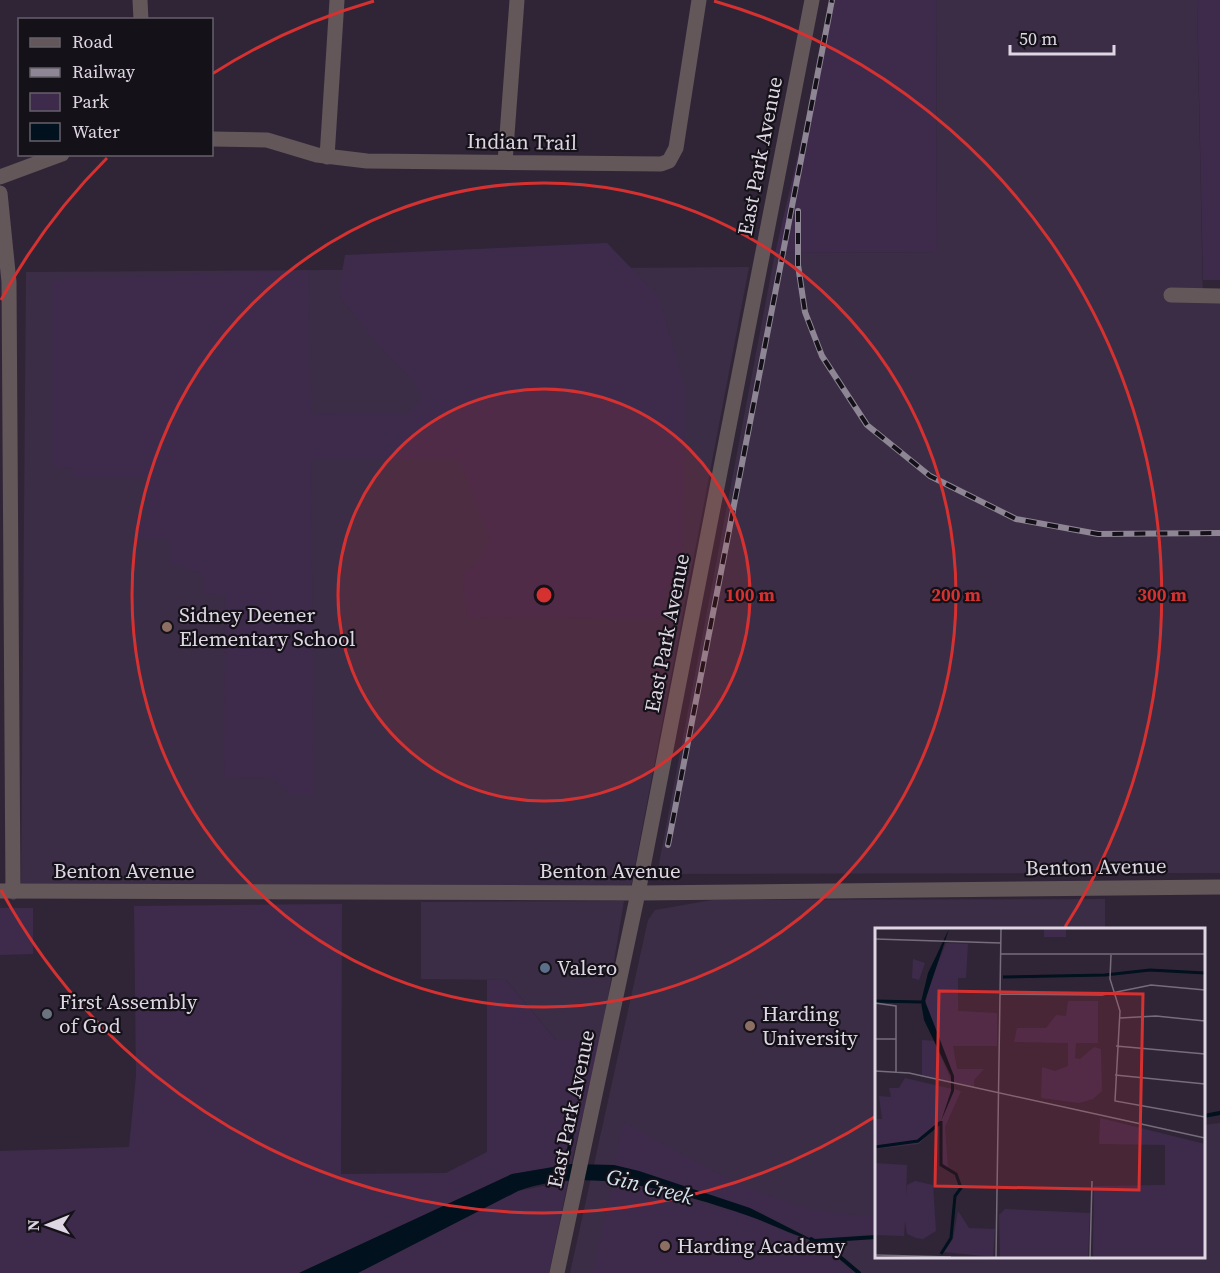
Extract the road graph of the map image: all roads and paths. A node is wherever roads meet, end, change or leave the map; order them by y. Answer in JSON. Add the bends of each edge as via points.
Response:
{"nodes":[{"id":1,"x":140,"y":0,"type":"edge"},
{"id":2,"x":338,"y":0,"type":"edge"},
{"id":3,"x":517,"y":0,"type":"edge"},
{"id":4,"x":699,"y":0,"type":"edge"},
{"id":5,"x":813,"y":0,"type":"edge"},
{"id":6,"x":141,"y":18,"type":"edge"},
{"id":7,"x":213,"y":139,"type":"edge"},
{"id":8,"x":57,"y":156,"type":"edge"},
{"id":9,"x":327,"y":157,"type":"junction"},
{"id":10,"x":505,"y":162,"type":"junction"},
{"id":11,"x":0,"y":177,"type":"edge"},
{"id":12,"x":0,"y":193,"type":"edge"},
{"id":13,"x":1171,"y":296,"type":"dead end"},
{"id":14,"x":1220,"y":296,"type":"edge"},
{"id":15,"x":1220,"y":887,"type":"edge"},
{"id":16,"x":6,"y":892,"type":"edge"},
{"id":17,"x":638,"y":893,"type":"junction"},
{"id":18,"x":557,"y":1273,"type":"edge"}],
"edges":[{"from":1,"to":6,"type":"street"},
{"from":2,"to":9,"type":"street"},
{"from":3,"to":10,"type":"street"},
{"from":4,"to":10,"type":"street","name":"Indian Trail","via":[[676,148],[669,161],[652,165]]},
{"from":5,"to":17,"type":"street","name":"East Park Avenue"},
{"from":7,"to":9,"type":"street","name":"Indian Trail","via":[[267,140]]},
{"from":8,"to":11,"type":"street"},
{"from":9,"to":10,"type":"street","name":"Indian Trail"},
{"from":12,"to":16,"type":"street","via":[[9,282]]},
{"from":13,"to":14,"type":"street"},
{"from":15,"to":17,"type":"street","name":"Benton Avenue"},
{"from":16,"to":17,"type":"street","name":"Benton Avenue"},
{"from":17,"to":18,"type":"street","name":"East Park Avenue"}]}
